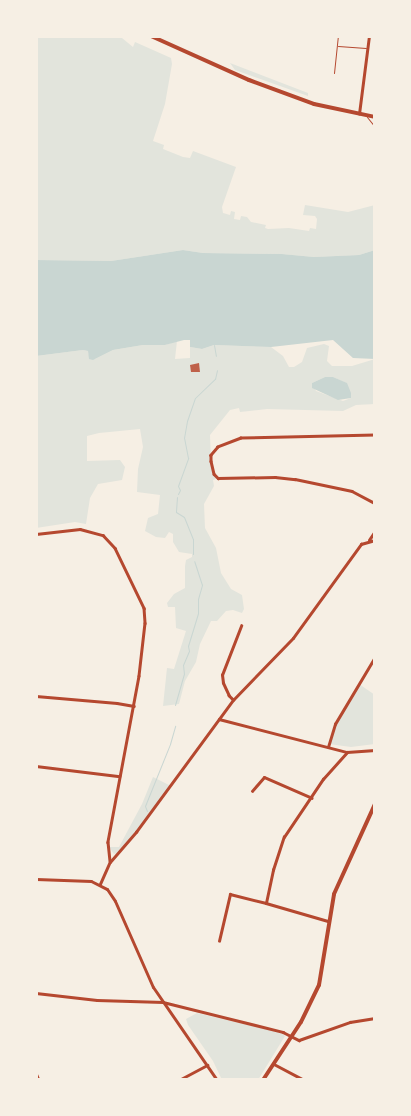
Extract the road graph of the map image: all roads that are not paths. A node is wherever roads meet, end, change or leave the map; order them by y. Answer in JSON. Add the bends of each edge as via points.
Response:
{"nodes":[{"id":1,"x":151,"y":36,"type":"edge"},
{"id":2,"x":338,"y":36,"type":"edge"},
{"id":3,"x":369,"y":36,"type":"edge"},
{"id":4,"x":337,"y":46,"type":"junction"},
{"id":5,"x":368,"y":48,"type":"junction"},
{"id":6,"x":334,"y":73,"type":"dead end"},
{"id":7,"x":359,"y":115,"type":"junction"},
{"id":8,"x":367,"y":116,"type":"junction"},
{"id":9,"x":375,"y":117,"type":"edge"},
{"id":10,"x":375,"y":127,"type":"edge"},
{"id":11,"x":375,"y":435,"type":"edge"},
{"id":12,"x":375,"y":503,"type":"edge"},
{"id":13,"x":375,"y":531,"type":"edge"},
{"id":14,"x":36,"y":534,"type":"edge"},
{"id":15,"x":369,"y":540,"type":"junction"},
{"id":16,"x":375,"y":540,"type":"edge"},
{"id":17,"x":241,"y":626,"type":"dead end"},
{"id":18,"x":375,"y":657,"type":"edge"},
{"id":19,"x":36,"y":696,"type":"edge"},
{"id":20,"x":233,"y":700,"type":"junction"},
{"id":21,"x":134,"y":706,"type":"junction"},
{"id":22,"x":219,"y":719,"type":"junction"},
{"id":23,"x":328,"y":747,"type":"junction"},
{"id":24,"x":375,"y":750,"type":"edge"},
{"id":25,"x":347,"y":752,"type":"junction"},
{"id":26,"x":36,"y":766,"type":"edge"},
{"id":27,"x":119,"y":776,"type":"junction"},
{"id":28,"x":252,"y":791,"type":"dead end"},
{"id":29,"x":312,"y":798,"type":"junction"},
{"id":30,"x":375,"y":804,"type":"edge"},
{"id":31,"x":110,"y":862,"type":"junction"},
{"id":32,"x":36,"y":879,"type":"edge"},
{"id":33,"x":100,"y":884,"type":"junction"},
{"id":34,"x":266,"y":903,"type":"junction"},
{"id":35,"x":328,"y":921,"type":"junction"},
{"id":36,"x":219,"y":941,"type":"dead end"},
{"id":37,"x":36,"y":993,"type":"edge"},
{"id":38,"x":163,"y":1002,"type":"junction"},
{"id":39,"x":375,"y":1018,"type":"edge"},
{"id":40,"x":292,"y":1036,"type":"junction"},
{"id":41,"x":274,"y":1064,"type":"junction"},
{"id":42,"x":208,"y":1065,"type":"junction"},
{"id":43,"x":36,"y":1073,"type":"edge"},
{"id":44,"x":40,"y":1080,"type":"edge"},
{"id":45,"x":179,"y":1080,"type":"edge"},
{"id":46,"x":217,"y":1080,"type":"edge"},
{"id":47,"x":263,"y":1080,"type":"edge"},
{"id":48,"x":304,"y":1080,"type":"edge"}],
"edges":[{"from":1,"to":7,"type":"main road","via":[[278,91]]},
{"from":2,"to":4,"type":"lane"},
{"from":3,"to":5,"type":"street"},
{"from":4,"to":5,"type":"lane"},
{"from":4,"to":6,"type":"lane"},
{"from":5,"to":7,"type":"street"},
{"from":7,"to":8,"type":"main road"},
{"from":8,"to":9,"type":"main road"},
{"from":8,"to":10,"type":"lane"},
{"from":11,"to":12,"type":"street","via":[[235,440],[218,447],[211,454],[212,468],[218,478],[295,479],[352,491]]},
{"from":13,"to":15,"type":"street"},
{"from":14,"to":21,"type":"street","via":[[87,530],[103,536],[115,548],[145,615]]},
{"from":15,"to":16,"type":"street"},
{"from":15,"to":20,"type":"street","via":[[361,544],[345,564],[293,638]]},
{"from":17,"to":20,"type":"street","via":[[222,675]]},
{"from":18,"to":23,"type":"street","via":[[335,724]]},
{"from":19,"to":21,"type":"street"},
{"from":20,"to":22,"type":"street"},
{"from":21,"to":27,"type":"street"},
{"from":22,"to":23,"type":"street"},
{"from":22,"to":31,"type":"street"},
{"from":23,"to":25,"type":"street"},
{"from":24,"to":25,"type":"street"},
{"from":25,"to":29,"type":"street","via":[[323,779]]},
{"from":26,"to":27,"type":"street"},
{"from":27,"to":31,"type":"street","via":[[108,842]]},
{"from":28,"to":29,"type":"street","via":[[264,777]]},
{"from":29,"to":34,"type":"street","via":[[279,848]]},
{"from":30,"to":35,"type":"main road","via":[[337,886]]},
{"from":31,"to":33,"type":"street"},
{"from":32,"to":33,"type":"street"},
{"from":33,"to":38,"type":"street","via":[[115,901]]},
{"from":34,"to":35,"type":"street"},
{"from":34,"to":36,"type":"street","via":[[230,894]]},
{"from":35,"to":40,"type":"main road","via":[[318,985]]},
{"from":37,"to":38,"type":"street","via":[[97,1000]]},
{"from":38,"to":40,"type":"street"},
{"from":38,"to":42,"type":"street"},
{"from":39,"to":40,"type":"street","via":[[350,1022],[299,1040]]},
{"from":40,"to":41,"type":"main road"},
{"from":41,"to":47,"type":"main road"},
{"from":41,"to":48,"type":"street"},
{"from":42,"to":45,"type":"street"},
{"from":42,"to":46,"type":"street"},
{"from":43,"to":44,"type":"street"}]}
